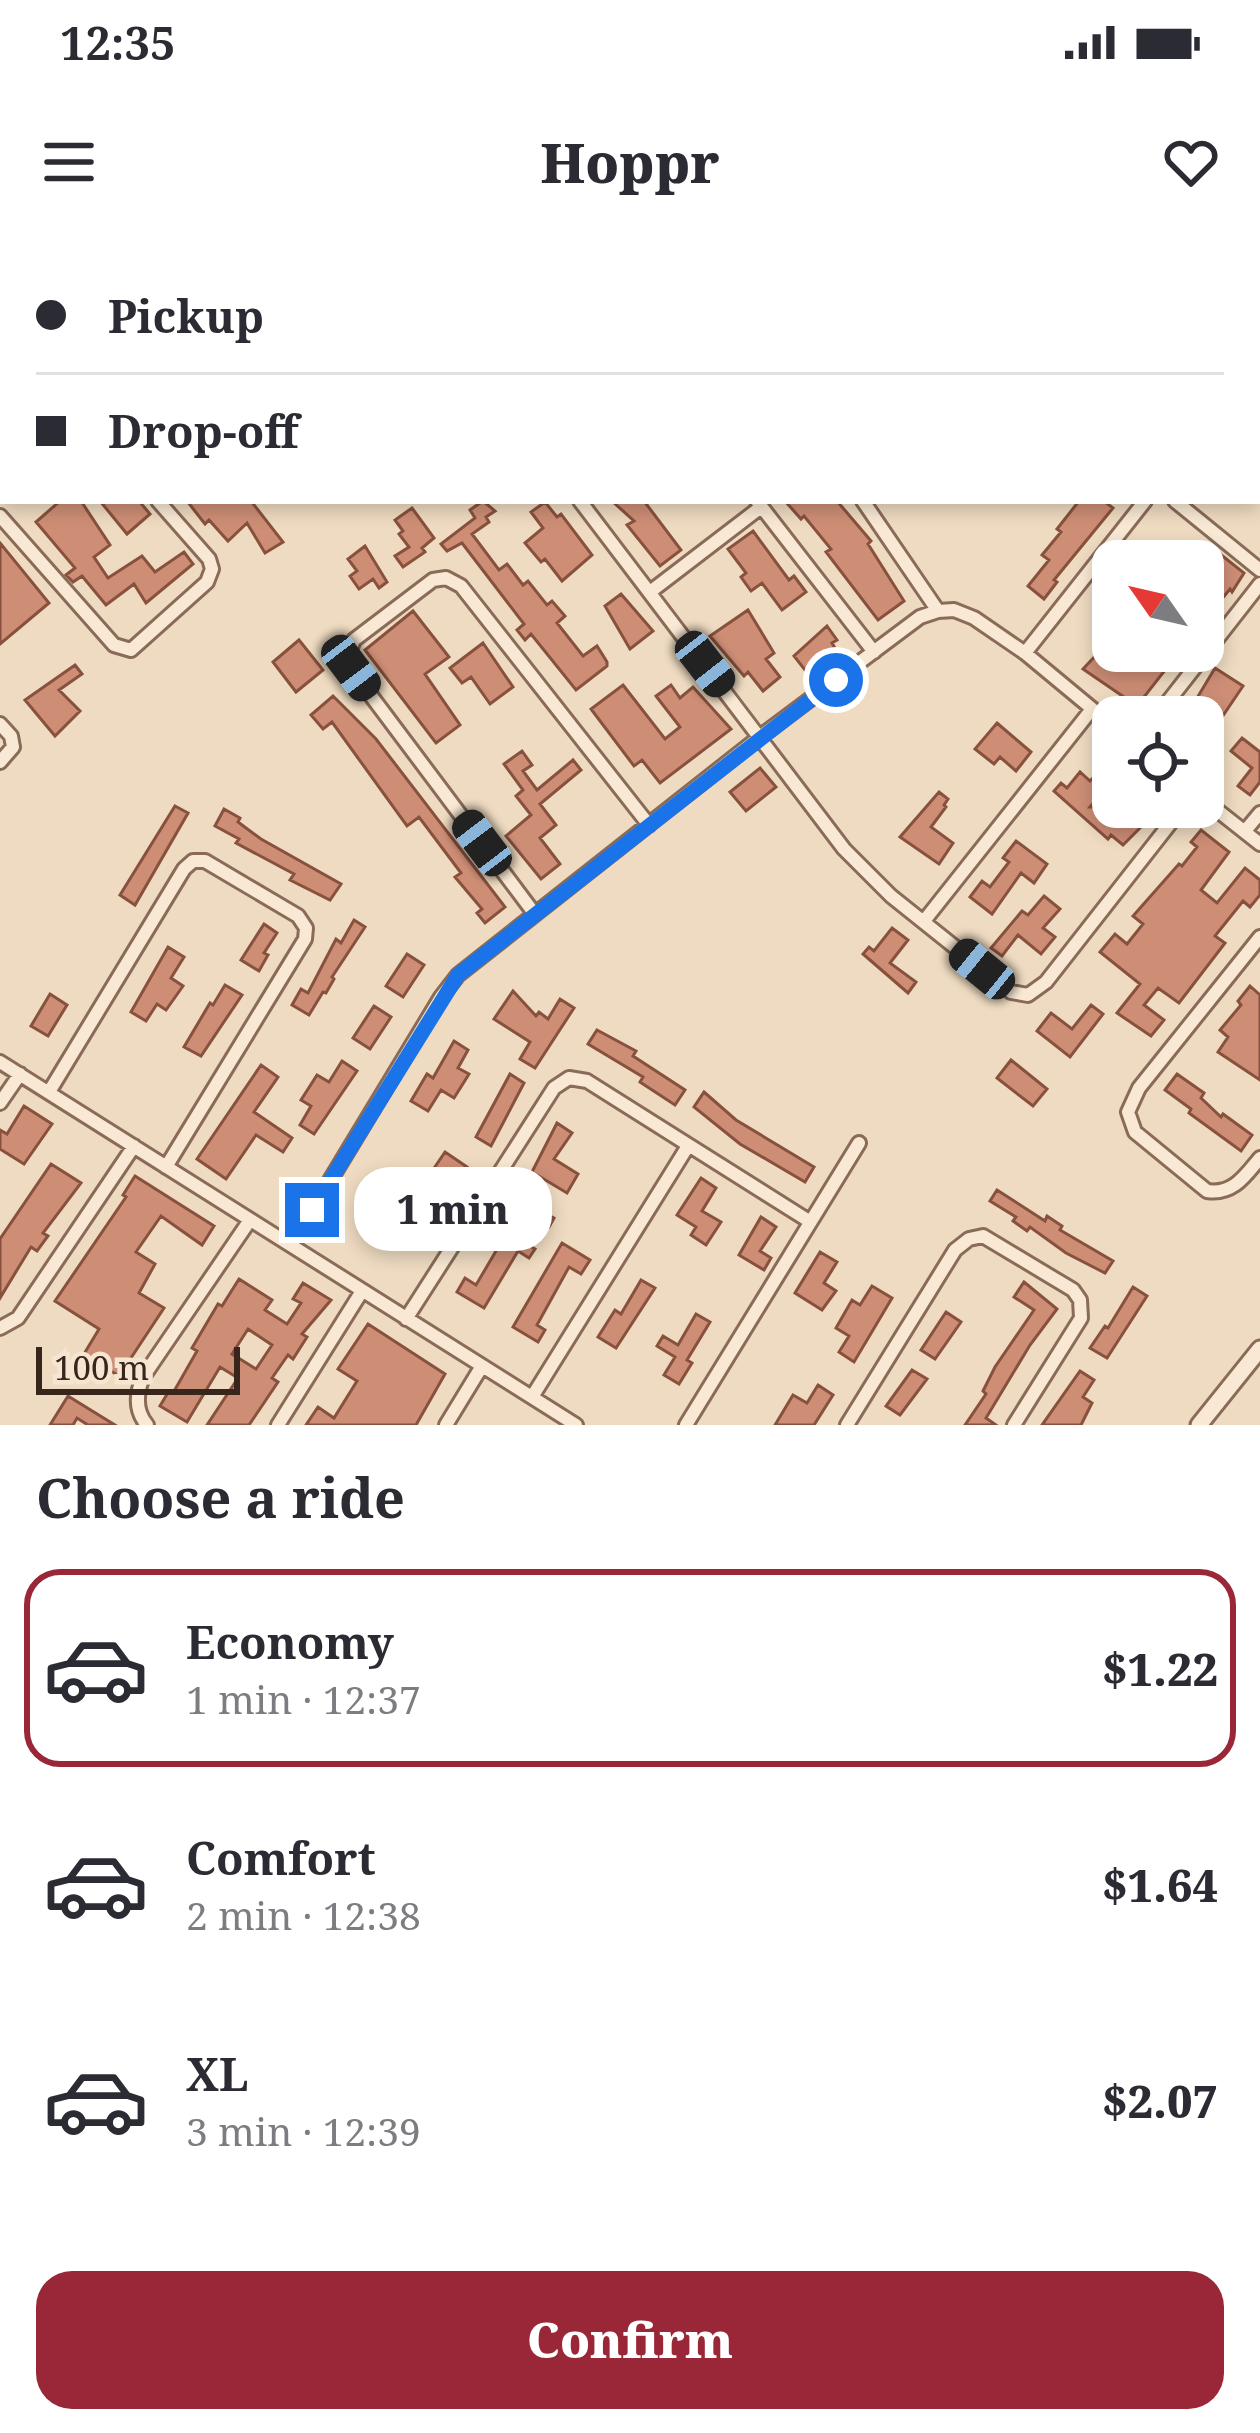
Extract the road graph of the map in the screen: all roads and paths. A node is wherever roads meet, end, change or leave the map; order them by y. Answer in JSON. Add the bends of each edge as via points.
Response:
{"nodes":[{"id":1,"x":161,"y":504,"type":"edge"},
{"id":2,"x":582,"y":504,"type":"edge"},
{"id":3,"x":759,"y":504,"type":"edge"},
{"id":4,"x":865,"y":504,"type":"edge"},
{"id":5,"x":1143,"y":504,"type":"edge"},
{"id":6,"x":1179,"y":504,"type":"edge"},
{"id":7,"x":0,"y":517,"type":"edge"},
{"id":8,"x":1260,"y":570,"type":"edge"},
{"id":9,"x":1260,"y":584,"type":"edge"},
{"id":10,"x":650,"y":592,"type":"junction"},
{"id":11,"x":938,"y":610,"type":"junction"},
{"id":12,"x":874,"y":652,"type":"junction"},
{"id":13,"x":1025,"y":653,"type":"junction"},
{"id":14,"x":1172,"y":696,"type":"edge"},
{"id":15,"x":1092,"y":710,"type":"joint"},
{"id":16,"x":0,"y":724,"type":"edge"},
{"id":17,"x":761,"y":736,"type":"junction"},
{"id":18,"x":0,"y":762,"type":"edge"},
{"id":19,"x":1260,"y":812,"type":"edge"},
{"id":20,"x":1224,"y":815,"type":"edge"},
{"id":21,"x":649,"y":825,"type":"junction"},
{"id":22,"x":1167,"y":828,"type":"edge"},
{"id":23,"x":1245,"y":831,"type":"junction"},
{"id":24,"x":1260,"y":844,"type":"edge"},
{"id":25,"x":534,"y":913,"type":"junction"},
{"id":26,"x":924,"y":921,"type":"junction"},
{"id":27,"x":1260,"y":937,"type":"edge"},
{"id":28,"x":0,"y":1062,"type":"edge"},
{"id":29,"x":20,"y":1074,"type":"junction"},
{"id":30,"x":49,"y":1092,"type":"junction"},
{"id":31,"x":0,"y":1103,"type":"edge"},
{"id":32,"x":859,"y":1143,"type":"dead end"},
{"id":33,"x":134,"y":1146,"type":"junction"},
{"id":34,"x":688,"y":1146,"type":"junction"},
{"id":35,"x":1260,"y":1158,"type":"edge"},
{"id":36,"x":166,"y":1167,"type":"junction"},
{"id":37,"x":250,"y":1220,"type":"junction"},
{"id":38,"x":809,"y":1222,"type":"junction"},
{"id":39,"x":291,"y":1245,"type":"junction"},
{"id":40,"x":362,"y":1291,"type":"junction"},
{"id":41,"x":406,"y":1319,"type":"junction"},
{"id":42,"x":0,"y":1328,"type":"edge"},
{"id":43,"x":1260,"y":1349,"type":"edge"},
{"id":44,"x":482,"y":1366,"type":"junction"},
{"id":45,"x":1246,"y":1367,"type":"junction"},
{"id":46,"x":1260,"y":1380,"type":"edge"},
{"id":47,"x":532,"y":1397,"type":"junction"},
{"id":48,"x":147,"y":1425,"type":"edge"},
{"id":49,"x":278,"y":1425,"type":"edge"},
{"id":50,"x":446,"y":1425,"type":"edge"},
{"id":51,"x":575,"y":1425,"type":"edge"},
{"id":52,"x":686,"y":1425,"type":"edge"},
{"id":53,"x":847,"y":1425,"type":"edge"},
{"id":54,"x":1014,"y":1425,"type":"edge"},
{"id":55,"x":1199,"y":1425,"type":"edge"}],
"edges":[{"from":1,"to":7,"type":"street","via":[[212,569],[131,650],[114,646]]},
{"from":2,"to":10,"type":"street"},
{"from":3,"to":10,"type":"street"},
{"from":3,"to":12,"type":"street"},
{"from":4,"to":11,"type":"street"},
{"from":5,"to":13,"type":"street"},
{"from":6,"to":8,"type":"street"},
{"from":9,"to":14,"type":"street"},
{"from":10,"to":17,"type":"street"},
{"from":11,"to":12,"type":"street"},
{"from":11,"to":13,"type":"street","via":[[974,619]]},
{"from":12,"to":17,"type":"street"},
{"from":13,"to":15,"type":"street"},
{"from":15,"to":26,"type":"street"},
{"from":16,"to":18,"type":"street","via":[[13,747]]},
{"from":17,"to":21,"type":"street"},
{"from":17,"to":26,"type":"street","via":[[844,849]]},
{"from":19,"to":23,"type":"street"},
{"from":20,"to":23,"type":"street"},
{"from":21,"to":25,"type":"street"},
{"from":21,"to":25,"type":"street","via":[[460,586],[433,580],[354,640],[351,668]]},
{"from":22,"to":26,"type":"street","via":[[1028,995],[1012,992]]},
{"from":23,"to":24,"type":"street"},
{"from":25,"to":39,"type":"street","via":[[441,997]]},
{"from":27,"to":35,"type":"street","via":[[1128,1112],[1135,1132],[1208,1191],[1240,1183]]},
{"from":28,"to":29,"type":"street"},
{"from":29,"to":30,"type":"street"},
{"from":29,"to":31,"type":"street"},
{"from":30,"to":33,"type":"street"},
{"from":30,"to":36,"type":"street","via":[[193,861],[298,916],[305,939]]},
{"from":32,"to":38,"type":"street"},
{"from":33,"to":36,"type":"street"},
{"from":33,"to":42,"type":"street","via":[[18,1318]]},
{"from":34,"to":38,"type":"street"},
{"from":34,"to":41,"type":"street","via":[[586,1081],[561,1082]]},
{"from":34,"to":47,"type":"street"},
{"from":36,"to":37,"type":"street"},
{"from":37,"to":39,"type":"street"},
{"from":37,"to":48,"type":"street","via":[[143,1377],[138,1408]]},
{"from":38,"to":52,"type":"street"},
{"from":39,"to":40,"type":"street"},
{"from":40,"to":41,"type":"street"},
{"from":40,"to":49,"type":"street"},
{"from":41,"to":44,"type":"street"},
{"from":43,"to":45,"type":"street"},
{"from":44,"to":47,"type":"street"},
{"from":44,"to":50,"type":"street"},
{"from":45,"to":46,"type":"street"},
{"from":45,"to":55,"type":"street"},
{"from":47,"to":51,"type":"street"},
{"from":53,"to":54,"type":"street","via":[[955,1250],[983,1236],[1080,1300],[1081,1318]]}]}
